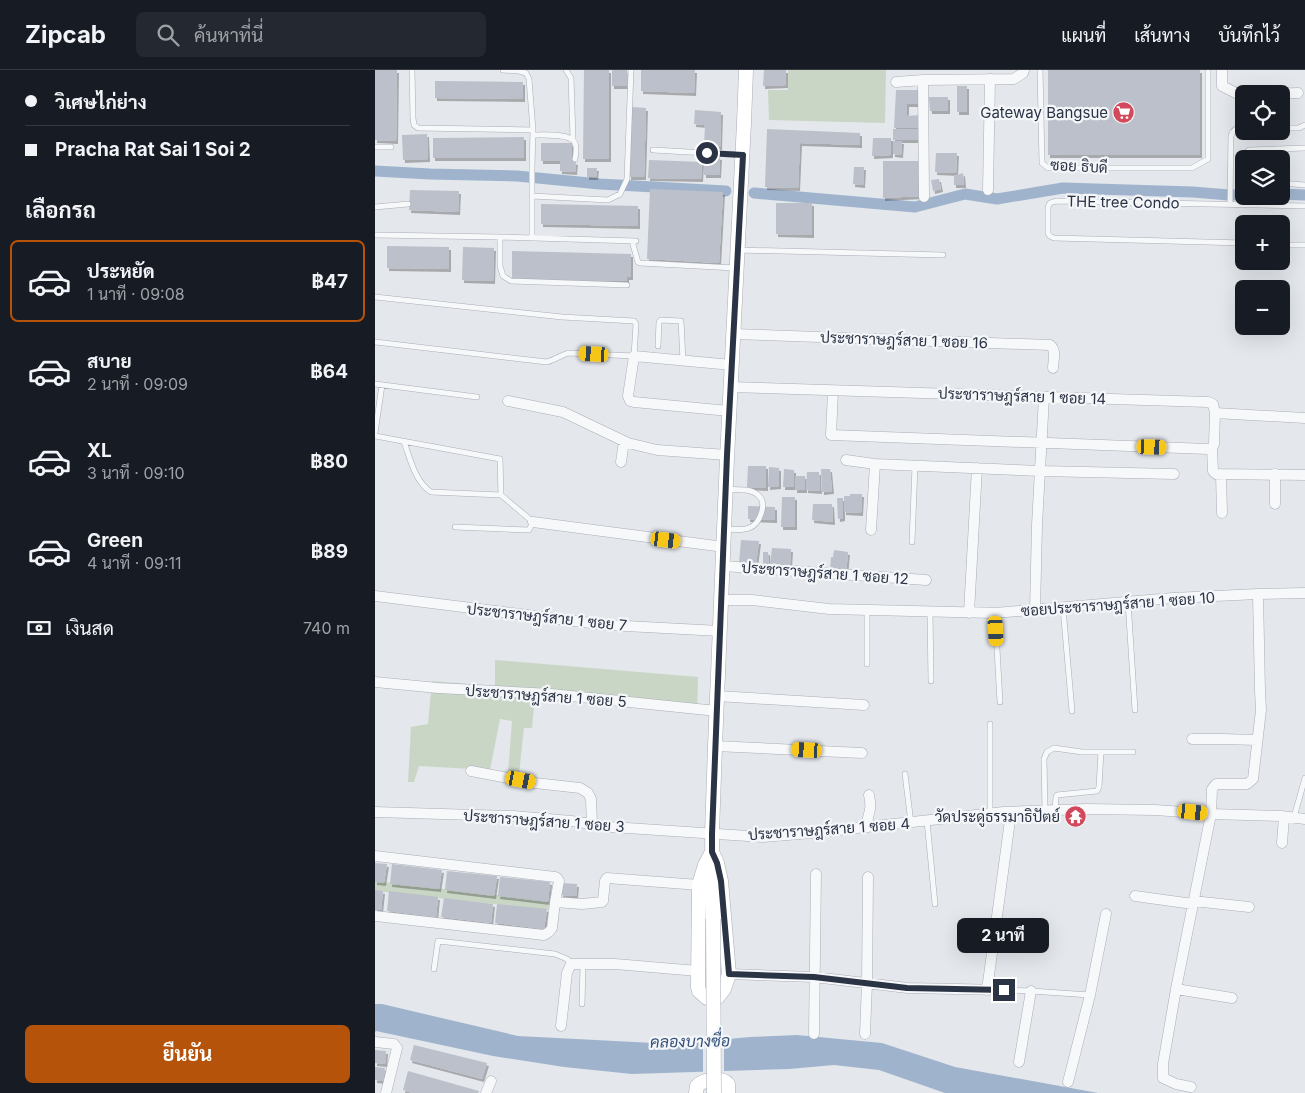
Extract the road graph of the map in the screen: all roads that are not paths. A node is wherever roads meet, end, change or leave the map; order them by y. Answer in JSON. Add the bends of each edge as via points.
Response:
{"nodes":[{"id":1,"x":411,"y":70,"type":"edge"},
{"id":2,"x":503,"y":70,"type":"edge"},
{"id":3,"x":567,"y":70,"type":"edge"},
{"id":4,"x":631,"y":70,"type":"edge"},
{"id":5,"x":746,"y":70,"type":"edge"},
{"id":6,"x":1024,"y":70,"type":"edge"},
{"id":7,"x":1041,"y":70,"type":"edge"},
{"id":8,"x":1208,"y":70,"type":"edge"},
{"id":9,"x":1222,"y":70,"type":"edge"},
{"id":10,"x":990,"y":79,"type":"junction"},
{"id":11,"x":923,"y":80,"type":"junction"},
{"id":12,"x":896,"y":82,"type":"dead end"},
{"id":13,"x":1235,"y":92,"type":"edge"},
{"id":14,"x":1290,"y":93,"type":"edge"},
{"id":15,"x":1298,"y":93,"type":"dead end"},
{"id":16,"x":1305,"y":125,"type":"edge"},
{"id":17,"x":1290,"y":128,"type":"edge"},
{"id":18,"x":1235,"y":129,"type":"edge"},
{"id":19,"x":533,"y":133,"type":"junction"},
{"id":20,"x":573,"y":139,"type":"junction"},
{"id":21,"x":375,"y":147,"type":"edge"},
{"id":22,"x":391,"y":147,"type":"dead end"},
{"id":23,"x":1305,"y":148,"type":"edge"},
{"id":24,"x":653,"y":150,"type":"dead end"},
{"id":25,"x":1249,"y":150,"type":"edge"},
{"id":26,"x":743,"y":155,"type":"junction"},
{"id":27,"x":575,"y":160,"type":"dead end"},
{"id":28,"x":1290,"y":184,"type":"edge"},
{"id":29,"x":1305,"y":185,"type":"edge"},
{"id":30,"x":988,"y":190,"type":"dead end"},
{"id":31,"x":532,"y":196,"type":"junction"},
{"id":32,"x":924,"y":198,"type":"dead end"},
{"id":33,"x":1230,"y":201,"type":"junction"},
{"id":34,"x":408,"y":204,"type":"dead end"},
{"id":35,"x":375,"y":206,"type":"edge"},
{"id":36,"x":1305,"y":206,"type":"edge"},
{"id":37,"x":375,"y":235,"type":"edge"},
{"id":38,"x":500,"y":237,"type":"junction"},
{"id":39,"x":532,"y":238,"type":"junction"},
{"id":40,"x":1235,"y":244,"type":"edge"},
{"id":41,"x":1290,"y":244,"type":"edge"},
{"id":42,"x":1305,"y":245,"type":"edge"},
{"id":43,"x":737,"y":250,"type":"junction"},
{"id":44,"x":943,"y":255,"type":"dead end"},
{"id":45,"x":737,"y":268,"type":"junction"},
{"id":46,"x":627,"y":285,"type":"dead end"},
{"id":47,"x":375,"y":297,"type":"edge"},
{"id":48,"x":733,"y":334,"type":"junction"},
{"id":49,"x":375,"y":342,"type":"edge"},
{"id":50,"x":658,"y":346,"type":"dead end"},
{"id":51,"x":634,"y":356,"type":"junction"},
{"id":52,"x":683,"y":361,"type":"junction"},
{"id":53,"x":732,"y":364,"type":"junction"},
{"id":54,"x":1053,"y":368,"type":"dead end"},
{"id":55,"x":375,"y":384,"type":"edge"},
{"id":56,"x":382,"y":385,"type":"junction"},
{"id":57,"x":731,"y":387,"type":"junction"},
{"id":58,"x":833,"y":391,"type":"junction"},
{"id":59,"x":1044,"y":397,"type":"junction"},
{"id":60,"x":477,"y":398,"type":"dead end"},
{"id":61,"x":508,"y":400,"type":"dead end"},
{"id":62,"x":729,"y":411,"type":"junction"},
{"id":63,"x":1215,"y":413,"type":"junction"},
{"id":64,"x":1305,"y":418,"type":"edge"},
{"id":65,"x":375,"y":434,"type":"edge"},
{"id":66,"x":623,"y":441,"type":"junction"},
{"id":67,"x":404,"y":442,"type":"junction"},
{"id":68,"x":1042,"y":443,"type":"junction"},
{"id":69,"x":1212,"y":448,"type":"junction"},
{"id":70,"x":727,"y":455,"type":"junction"},
{"id":71,"x":846,"y":460,"type":"dead end"},
{"id":72,"x":621,"y":462,"type":"dead end"},
{"id":73,"x":875,"y":464,"type":"junction"},
{"id":74,"x":915,"y":465,"type":"junction"},
{"id":75,"x":977,"y":468,"type":"junction"},
{"id":76,"x":1040,"y":471,"type":"junction"},
{"id":77,"x":1174,"y":474,"type":"dead end"},
{"id":78,"x":1221,"y":474,"type":"junction"},
{"id":79,"x":1275,"y":474,"type":"junction"},
{"id":80,"x":1305,"y":475,"type":"edge"},
{"id":81,"x":726,"y":489,"type":"junction"},
{"id":82,"x":501,"y":496,"type":"junction"},
{"id":83,"x":1275,"y":504,"type":"dead end"},
{"id":84,"x":1222,"y":513,"type":"dead end"},
{"id":85,"x":533,"y":522,"type":"junction"},
{"id":86,"x":455,"y":527,"type":"dead end"},
{"id":87,"x":724,"y":529,"type":"junction"},
{"id":88,"x":871,"y":530,"type":"dead end"},
{"id":89,"x":912,"y":542,"type":"dead end"},
{"id":90,"x":724,"y":547,"type":"junction"},
{"id":91,"x":723,"y":566,"type":"junction"},
{"id":92,"x":927,"y":580,"type":"dead end"},
{"id":93,"x":1258,"y":594,"type":"junction"},
{"id":94,"x":1305,"y":594,"type":"edge"},
{"id":95,"x":375,"y":596,"type":"edge"},
{"id":96,"x":721,"y":600,"type":"junction"},
{"id":97,"x":1128,"y":602,"type":"junction"},
{"id":98,"x":1063,"y":608,"type":"junction"},
{"id":99,"x":867,"y":609,"type":"junction"},
{"id":100,"x":1035,"y":610,"type":"junction"},
{"id":101,"x":930,"y":612,"type":"junction"},
{"id":102,"x":969,"y":613,"type":"junction"},
{"id":103,"x":995,"y":613,"type":"junction"},
{"id":104,"x":720,"y":631,"type":"junction"},
{"id":105,"x":867,"y":664,"type":"dead end"},
{"id":106,"x":931,"y":680,"type":"dead end"},
{"id":107,"x":375,"y":682,"type":"edge"},
{"id":108,"x":717,"y":696,"type":"junction"},
{"id":109,"x":1000,"y":702,"type":"dead end"},
{"id":110,"x":864,"y":705,"type":"dead end"},
{"id":111,"x":1135,"y":710,"type":"dead end"},
{"id":112,"x":717,"y":711,"type":"junction"},
{"id":113,"x":1072,"y":712,"type":"dead end"},
{"id":114,"x":989,"y":724,"type":"dead end"},
{"id":115,"x":1192,"y":739,"type":"dead end"},
{"id":116,"x":1257,"y":740,"type":"junction"},
{"id":117,"x":715,"y":746,"type":"junction"},
{"id":118,"x":1101,"y":752,"type":"junction"},
{"id":119,"x":1133,"y":752,"type":"dead end"},
{"id":120,"x":862,"y":754,"type":"dead end"},
{"id":121,"x":471,"y":771,"type":"dead end"},
{"id":122,"x":905,"y":774,"type":"dead end"},
{"id":123,"x":1305,"y":778,"type":"edge"},
{"id":124,"x":869,"y":796,"type":"dead end"},
{"id":125,"x":1050,"y":810,"type":"junction"},
{"id":126,"x":375,"y":812,"type":"edge"},
{"id":127,"x":1011,"y":813,"type":"junction"},
{"id":128,"x":990,"y":814,"type":"junction"},
{"id":129,"x":1211,"y":814,"type":"junction"},
{"id":130,"x":1289,"y":817,"type":"junction"},
{"id":131,"x":1305,"y":819,"type":"edge"},
{"id":132,"x":927,"y":821,"type":"junction"},
{"id":133,"x":911,"y":822,"type":"junction"},
{"id":134,"x":591,"y":825,"type":"junction"},
{"id":135,"x":869,"y":827,"type":"junction"},
{"id":136,"x":712,"y":834,"type":"junction"},
{"id":137,"x":1282,"y":843,"type":"dead end"},
{"id":138,"x":712,"y":852,"type":"junction"},
{"id":139,"x":375,"y":856,"type":"edge"},
{"id":140,"x":816,"y":874,"type":"dead end"},
{"id":141,"x":868,"y":877,"type":"dead end"},
{"id":142,"x":699,"y":885,"type":"junction"},
{"id":143,"x":1135,"y":896,"type":"dead end"},
{"id":144,"x":555,"y":902,"type":"junction"},
{"id":145,"x":1193,"y":902,"type":"junction"},
{"id":146,"x":935,"y":904,"type":"dead end"},
{"id":147,"x":1249,"y":907,"type":"dead end"},
{"id":148,"x":1106,"y":914,"type":"dead end"},
{"id":149,"x":375,"y":916,"type":"edge"},
{"id":150,"x":578,"y":965,"type":"junction"},
{"id":151,"x":434,"y":969,"type":"dead end"},
{"id":152,"x":698,"y":971,"type":"junction"},
{"id":153,"x":729,"y":974,"type":"junction"},
{"id":154,"x":814,"y":977,"type":"junction"},
{"id":155,"x":867,"y":983,"type":"junction"},
{"id":156,"x":1176,"y":989,"type":"junction"},
{"id":157,"x":987,"y":990,"type":"junction"},
{"id":158,"x":1004,"y":990,"type":"joint"},
{"id":159,"x":1031,"y":991,"type":"junction"},
{"id":160,"x":1090,"y":995,"type":"junction"},
{"id":161,"x":1232,"y":998,"type":"dead end"},
{"id":162,"x":582,"y":1004,"type":"dead end"},
{"id":163,"x":561,"y":1026,"type":"dead end"},
{"id":164,"x":814,"y":1034,"type":"dead end"},
{"id":165,"x":865,"y":1034,"type":"dead end"},
{"id":166,"x":375,"y":1042,"type":"edge"},
{"id":167,"x":1019,"y":1062,"type":"dead end"},
{"id":168,"x":491,"y":1080,"type":"dead end"},
{"id":169,"x":1068,"y":1082,"type":"dead end"},
{"id":170,"x":1191,"y":1087,"type":"dead end"},
{"id":171,"x":386,"y":1093,"type":"edge"},
{"id":172,"x":486,"y":1093,"type":"edge"},
{"id":173,"x":696,"y":1093,"type":"edge"},
{"id":174,"x":714,"y":1093,"type":"edge"},
{"id":175,"x":728,"y":1093,"type":"edge"}],
"edges":[{"from":1,"to":19,"type":"lane","via":[[413,118],[418,128]]},
{"from":2,"to":19,"type":"lane","via":[[526,73],[529,79]]},
{"from":3,"to":20,"type":"lane","via":[[571,78]]},
{"from":4,"to":31,"type":"lane","via":[[627,179],[620,194],[608,200]]},
{"from":5,"to":26,"type":"main road"},
{"from":6,"to":10,"type":"street","via":[[1013,79]]},
{"from":7,"to":8,"type":"lane","name":"ซอย ธิบดี","via":[[1042,163],[1048,168],[1192,168],[1208,160]]},
{"from":9,"to":13,"type":"street","via":[[1222,86]]},
{"from":10,"to":11,"type":"street"},
{"from":10,"to":30,"type":"street"},
{"from":11,"to":12,"type":"street"},
{"from":11,"to":32,"type":"street"},
{"from":14,"to":15,"type":"street"},
{"from":16,"to":17,"type":"lane"},
{"from":18,"to":33,"type":"lane","via":[[1231,136]]},
{"from":19,"to":20,"type":"lane"},
{"from":19,"to":31,"type":"lane"},
{"from":20,"to":27,"type":"lane","via":[[577,145]]},
{"from":21,"to":22,"type":"lane"},
{"from":23,"to":25,"type":"lane"},
{"from":24,"to":26,"type":"lane"},
{"from":26,"to":43,"type":"main road"},
{"from":28,"to":29,"type":"lane"},
{"from":31,"to":39,"type":"lane"},
{"from":33,"to":36,"type":"lane","name":"THE tree Condo"},
{"from":33,"to":40,"type":"lane","name":"THE tree Condo","via":[[1053,201],[1048,207],[1048,233],[1054,238]]},
{"from":34,"to":35,"type":"lane"},
{"from":37,"to":38,"type":"lane"},
{"from":38,"to":39,"type":"lane"},
{"from":38,"to":46,"type":"lane","via":[[500,266],[503,276],[511,281]]},
{"from":39,"to":45,"type":"lane","via":[[634,241],[640,263]]},
{"from":41,"to":42,"type":"lane"},
{"from":43,"to":44,"type":"lane"},
{"from":43,"to":45,"type":"main road"},
{"from":45,"to":48,"type":"main road"},
{"from":47,"to":51,"type":"lane","via":[[562,317],[634,320]]},
{"from":48,"to":53,"type":"main road"},
{"from":48,"to":54,"type":"street","name":"ประชาราษฎร์สาย 1 ซอย 16","via":[[1050,345],[1054,350]]},
{"from":49,"to":51,"type":"lane","via":[[547,362],[568,353]]},
{"from":50,"to":52,"type":"lane","via":[[659,322],[681,321]]},
{"from":51,"to":52,"type":"street"},
{"from":51,"to":62,"type":"street","via":[[630,400]]},
{"from":52,"to":53,"type":"street"},
{"from":53,"to":57,"type":"main road"},
{"from":55,"to":56,"type":"lane"},
{"from":56,"to":60,"type":"lane"},
{"from":56,"to":65,"type":"lane"},
{"from":57,"to":58,"type":"street","name":"ประชาราษฎร์สาย 1 ซอย 14"},
{"from":57,"to":62,"type":"main road"},
{"from":58,"to":59,"type":"street","name":"ประชาราษฎร์สาย 1 ซอย 14"},
{"from":58,"to":68,"type":"street","via":[[831,435]]},
{"from":59,"to":63,"type":"street","name":"ประชาราษฎร์สาย 1 ซอย 14","via":[[1208,402],[1213,404]]},
{"from":59,"to":68,"type":"street"},
{"from":61,"to":66,"type":"street","via":[[563,412]]},
{"from":62,"to":70,"type":"main road"},
{"from":63,"to":64,"type":"street","name":"ประชาราษฎร์สาย 1 ซอย 14"},
{"from":63,"to":69,"type":"street"},
{"from":65,"to":67,"type":"lane"},
{"from":66,"to":70,"type":"street","via":[[657,450]]},
{"from":66,"to":72,"type":"street"},
{"from":67,"to":82,"type":"lane","via":[[415,472],[431,492]]},
{"from":67,"to":82,"type":"lane","via":[[499,459]]},
{"from":68,"to":69,"type":"street"},
{"from":68,"to":76,"type":"street"},
{"from":69,"to":78,"type":"street","via":[[1213,471]]},
{"from":70,"to":81,"type":"main road"},
{"from":71,"to":73,"type":"street"},
{"from":73,"to":74,"type":"street"},
{"from":73,"to":88,"type":"street"},
{"from":74,"to":75,"type":"street"},
{"from":74,"to":89,"type":"lane"},
{"from":75,"to":76,"type":"street"},
{"from":75,"to":102,"type":"street"},
{"from":76,"to":77,"type":"street"},
{"from":76,"to":100,"type":"street"},
{"from":78,"to":79,"type":"street"},
{"from":78,"to":84,"type":"street"},
{"from":79,"to":80,"type":"street"},
{"from":79,"to":83,"type":"street"},
{"from":81,"to":87,"type":"main road"},
{"from":81,"to":87,"type":"lane","via":[[757,494],[762,507],[759,519],[749,528]]},
{"from":82,"to":85,"type":"lane"},
{"from":85,"to":86,"type":"lane","via":[[529,530]]},
{"from":85,"to":90,"type":"street"},
{"from":87,"to":90,"type":"main road"},
{"from":90,"to":91,"type":"main road"},
{"from":91,"to":92,"type":"street","name":"ประชาราษฎร์สาย 1 ซอย 12"},
{"from":91,"to":96,"type":"main road"},
{"from":93,"to":94,"type":"street","name":"ซอยประชาราษฎร์สาย 1 ซอย 10"},
{"from":93,"to":97,"type":"street","name":"ซอยประชาราษฎร์สาย 1 ซอย 10"},
{"from":93,"to":116,"type":"street","via":[[1261,710]]},
{"from":95,"to":104,"type":"street","name":"ประชาราษฎร์สาย 1 ซอย 7","via":[[607,624]]},
{"from":96,"to":99,"type":"street","name":"ซอยประชาราษฎร์สาย 1 ซอย 10"},
{"from":96,"to":104,"type":"main road"},
{"from":97,"to":98,"type":"street","name":"ซอยประชาราษฎร์สาย 1 ซอย 10"},
{"from":97,"to":111,"type":"lane"},
{"from":98,"to":100,"type":"street","name":"ซอยประชาราษฎร์สาย 1 ซอย 10"},
{"from":98,"to":113,"type":"lane"},
{"from":99,"to":101,"type":"street","name":"ซอยประชาราษฎร์สาย 1 ซอย 10"},
{"from":99,"to":105,"type":"lane"},
{"from":100,"to":103,"type":"street","name":"ซอยประชาราษฎร์สาย 1 ซอย 10"},
{"from":101,"to":102,"type":"street","name":"ซอยประชาราษฎร์สาย 1 ซอย 10"},
{"from":101,"to":106,"type":"lane"},
{"from":102,"to":103,"type":"street","name":"ซอยประชาราษฎร์สาย 1 ซอย 10"},
{"from":103,"to":109,"type":"lane"},
{"from":104,"to":108,"type":"main road"},
{"from":107,"to":112,"type":"street","name":"ประชาราษฎร์สาย 1 ซอย 5","via":[[551,694]]},
{"from":108,"to":110,"type":"street"},
{"from":108,"to":112,"type":"main road"},
{"from":112,"to":117,"type":"main road"},
{"from":114,"to":128,"type":"lane"},
{"from":115,"to":116,"type":"street"},
{"from":116,"to":129,"type":"street","via":[[1253,779],[1247,784],[1216,784],[1212,789]]},
{"from":117,"to":120,"type":"street"},
{"from":117,"to":136,"type":"main road"},
{"from":118,"to":119,"type":"lane"},
{"from":118,"to":125,"type":"lane","via":[[1099,789],[1057,795]]},
{"from":118,"to":125,"type":"lane","via":[[1054,748],[1047,752],[1044,758]]},
{"from":121,"to":134,"type":"street","via":[[580,788],[591,799]]},
{"from":122,"to":133,"type":"lane"},
{"from":123,"to":130,"type":"lane"},
{"from":124,"to":135,"type":"street"},
{"from":125,"to":127,"type":"street","name":"ประชาราษฎร์สาย 1 ซอย 4"},
{"from":125,"to":129,"type":"street","name":"ประชาราษฎร์สาย 1 ซอย 4","via":[[1155,810]]},
{"from":126,"to":134,"type":"street","name":"ประชาราษฎร์สาย 1 ซอย 3","via":[[513,816]]},
{"from":127,"to":128,"type":"street","name":"ประชาราษฎร์สาย 1 ซอย 4"},
{"from":127,"to":157,"type":"street"},
{"from":128,"to":132,"type":"street","name":"ประชาราษฎร์สาย 1 ซอย 4"},
{"from":129,"to":130,"type":"street","name":"ประชาราษฎร์สาย 1 ซอย 4"},
{"from":129,"to":145,"type":"street"},
{"from":130,"to":131,"type":"street","name":"ประชาราษฎร์สาย 1 ซอย 4"},
{"from":130,"to":137,"type":"street"},
{"from":132,"to":133,"type":"street","name":"ประชาราษฎร์สาย 1 ซอย 4"},
{"from":132,"to":146,"type":"lane"},
{"from":133,"to":135,"type":"street","name":"ประชาราษฎร์สาย 1 ซอย 4"},
{"from":134,"to":136,"type":"street","name":"ประชาราษฎร์สาย 1 ซอย 3"},
{"from":135,"to":136,"type":"street","name":"ประชาราษฎร์สาย 1 ซอย 4","via":[[763,837]]},
{"from":136,"to":138,"type":"main road"},
{"from":138,"to":142,"type":"main road"},
{"from":138,"to":153,"type":"main road","via":[[721,881]]},
{"from":138,"to":174,"type":"main road","bridge":true},
{"from":139,"to":144,"type":"street","via":[[555,877],[559,881]]},
{"from":140,"to":154,"type":"street"},
{"from":141,"to":155,"type":"street"},
{"from":142,"to":144,"type":"street","via":[[607,878],[601,902]]},
{"from":142,"to":152,"type":"main road"},
{"from":143,"to":145,"type":"street"},
{"from":144,"to":149,"type":"street","via":[[552,928],[544,935]]},
{"from":145,"to":147,"type":"street"},
{"from":145,"to":156,"type":"street"},
{"from":148,"to":160,"type":"street"},
{"from":150,"to":151,"type":"lane","via":[[555,954],[438,941]]},
{"from":150,"to":152,"type":"street","via":[[615,964]]},
{"from":150,"to":162,"type":"lane"},
{"from":150,"to":163,"type":"street","via":[[570,965],[567,973]]},
{"from":152,"to":153,"type":"main road","via":[[699,991],[707,998],[721,995]]},
{"from":153,"to":154,"type":"street"},
{"from":154,"to":155,"type":"street"},
{"from":154,"to":164,"type":"street"},
{"from":155,"to":157,"type":"street","via":[[907,988]]},
{"from":155,"to":165,"type":"street"},
{"from":156,"to":161,"type":"street"},
{"from":156,"to":170,"type":"street","via":[[1163,1078]]},
{"from":157,"to":158,"type":"street"},
{"from":158,"to":159,"type":"lane"},
{"from":159,"to":160,"type":"lane"},
{"from":159,"to":167,"type":"street"},
{"from":160,"to":169,"type":"street"},
{"from":166,"to":171,"type":"street","via":[[394,1044],[397,1048]]},
{"from":168,"to":172,"type":"street"},
{"from":173,"to":175,"type":"main road","via":[[697,1086],[704,1080],[722,1080],[728,1084]]}]}
